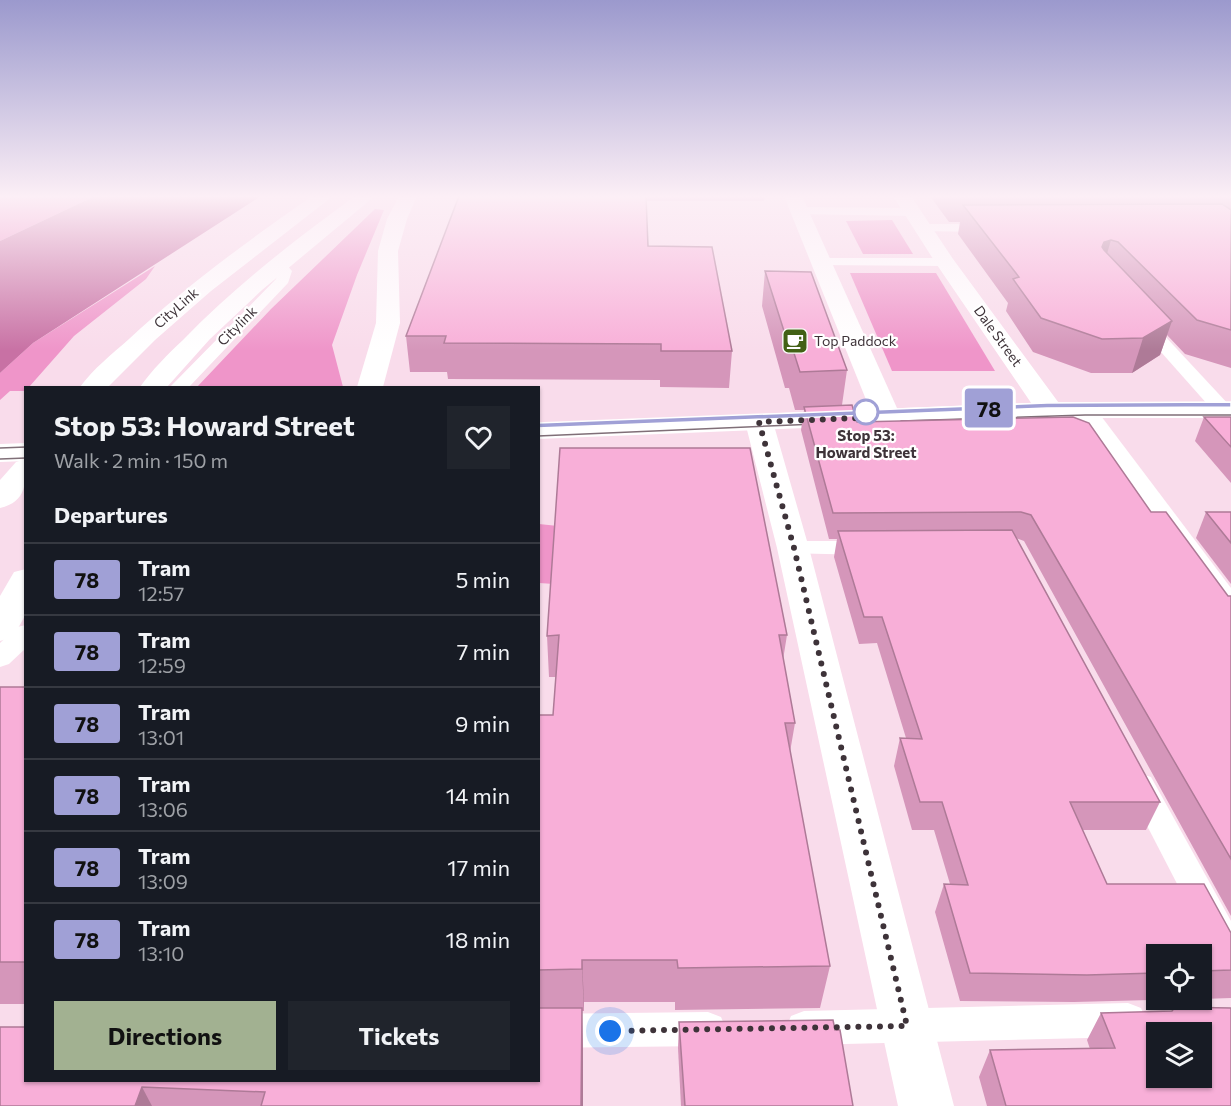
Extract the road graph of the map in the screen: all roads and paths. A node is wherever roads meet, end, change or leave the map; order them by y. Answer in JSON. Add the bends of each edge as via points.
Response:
{"nodes":[{"id":1,"x":254,"y":248,"type":"edge"},
{"id":2,"x":299,"y":248,"type":"edge"},
{"id":3,"x":389,"y":248,"type":"edge"},
{"id":4,"x":816,"y":248,"type":"edge"},
{"id":5,"x":936,"y":248,"type":"edge"},
{"id":6,"x":822,"y":262,"type":"junction"},
{"id":7,"x":945,"y":262,"type":"junction"},
{"id":8,"x":278,"y":264,"type":"junction"},
{"id":9,"x":1132,"y":310,"type":"edge"},
{"id":10,"x":94,"y":386,"type":"edge"},
{"id":11,"x":154,"y":386,"type":"edge"},
{"id":12,"x":180,"y":386,"type":"edge"},
{"id":13,"x":370,"y":386,"type":"edge"},
{"id":14,"x":1082,"y":410,"type":"junction"},
{"id":15,"x":1227,"y":410,"type":"edge"},
{"id":16,"x":1050,"y":411,"type":"junction"},
{"id":17,"x":888,"y":417,"type":"junction"},
{"id":18,"x":759,"y":422,"type":"junction"},
{"id":19,"x":540,"y":431,"type":"edge"},
{"id":20,"x":24,"y":452,"type":"edge"},
{"id":21,"x":0,"y":453,"type":"edge"},
{"id":22,"x":24,"y":470,"type":"edge"},
{"id":23,"x":0,"y":499,"type":"edge"},
{"id":24,"x":794,"y":548,"type":"junction"},
{"id":25,"x":897,"y":548,"type":"edge"},
{"id":26,"x":24,"y":583,"type":"edge"},
{"id":27,"x":1231,"y":613,"type":"edge"},
{"id":28,"x":0,"y":629,"type":"edge"},
{"id":29,"x":24,"y":635,"type":"edge"},
{"id":30,"x":0,"y":658,"type":"edge"},
{"id":31,"x":1131,"y":766,"type":"edge"},
{"id":32,"x":1231,"y":954,"type":"edge"},
{"id":33,"x":1160,"y":1019,"type":"edge"},
{"id":34,"x":907,"y":1026,"type":"junction"},
{"id":35,"x":740,"y":1029,"type":"edge"},
{"id":36,"x":776,"y":1029,"type":"edge"},
{"id":37,"x":540,"y":1031,"type":"edge"},
{"id":38,"x":927,"y":1106,"type":"edge"}],
"edges":[{"from":1,"to":10,"type":"main road","name":"CityLink","via":[[197,290]]},
{"from":2,"to":8,"type":"main road"},
{"from":3,"to":13,"type":"main road","via":[[388,323]]},
{"from":4,"to":6,"type":"main road"},
{"from":5,"to":7,"type":"main road","name":"Dale Street"},
{"from":6,"to":7,"type":"lane"},
{"from":6,"to":17,"type":"main road"},
{"from":7,"to":16,"type":"main road","name":"Dale Street"},
{"from":8,"to":11,"type":"main road"},
{"from":8,"to":12,"type":"lane","name":"Citylink","via":[[285,271],[283,280]]},
{"from":9,"to":15,"type":"lane"},
{"from":14,"to":15,"type":"main road"},
{"from":14,"to":16,"type":"main road"},
{"from":14,"to":27,"type":"main road"},
{"from":16,"to":17,"type":"main road"},
{"from":17,"to":18,"type":"main road"},
{"from":18,"to":19,"type":"main road"},
{"from":18,"to":24,"type":"main road"},
{"from":20,"to":21,"type":"main road"},
{"from":22,"to":23,"type":"main road"},
{"from":24,"to":25,"type":"lane"},
{"from":24,"to":34,"type":"main road"},
{"from":26,"to":28,"type":"main road"},
{"from":29,"to":30,"type":"lane"},
{"from":31,"to":32,"type":"lane"},
{"from":33,"to":34,"type":"lane"},
{"from":34,"to":36,"type":"lane"},
{"from":34,"to":38,"type":"main road"},
{"from":35,"to":37,"type":"lane"}]}
